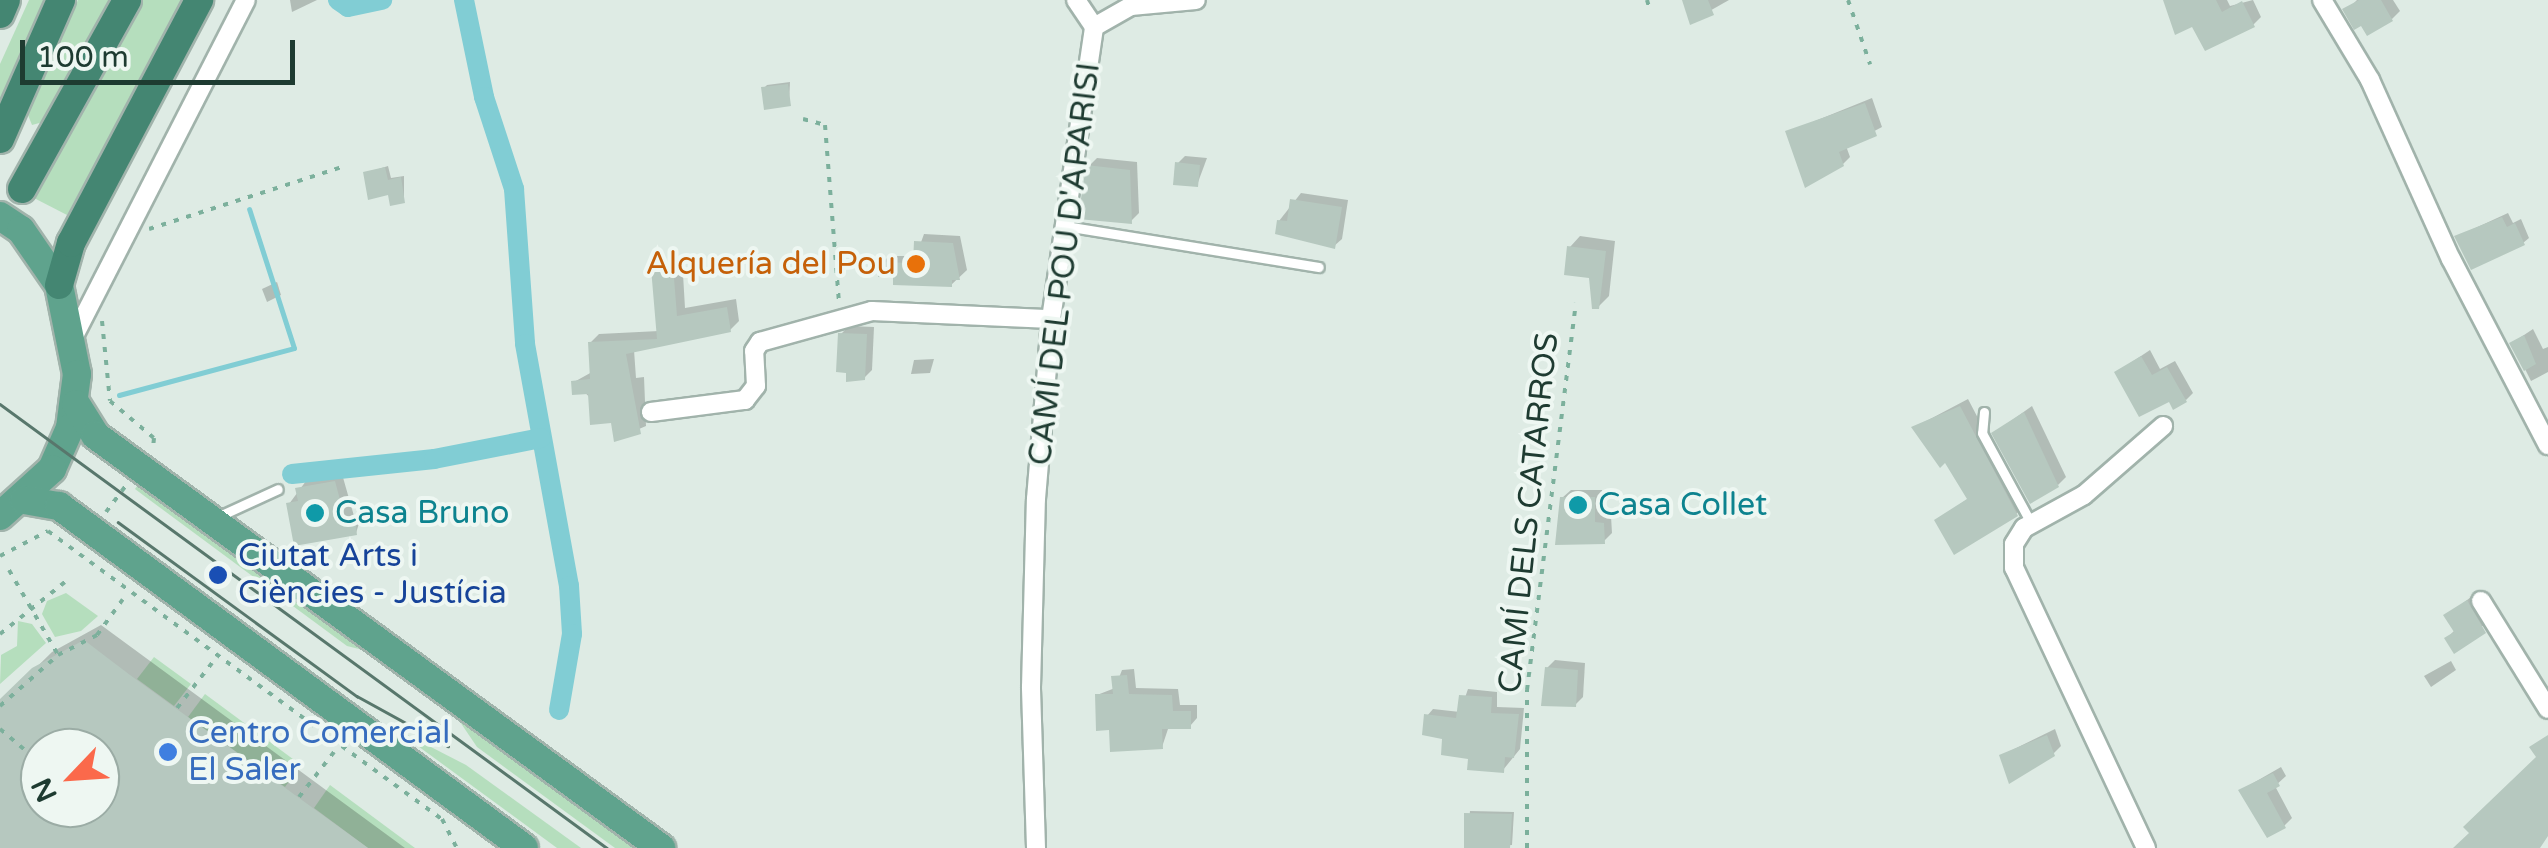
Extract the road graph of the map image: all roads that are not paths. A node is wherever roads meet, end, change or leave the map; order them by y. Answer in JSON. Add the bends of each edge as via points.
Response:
{"nodes":[{"id":1,"x":6,"y":0,"type":"edge"},
{"id":2,"x":60,"y":0,"type":"edge"},
{"id":3,"x":127,"y":0,"type":"edge"},
{"id":4,"x":199,"y":0,"type":"edge"},
{"id":5,"x":246,"y":0,"type":"edge"},
{"id":6,"x":1076,"y":0,"type":"edge"},
{"id":7,"x":1196,"y":0,"type":"edge"},
{"id":8,"x":2322,"y":0,"type":"edge"},
{"id":9,"x":0,"y":14,"type":"edge"},
{"id":10,"x":1094,"y":27,"type":"junction"},
{"id":11,"x":0,"y":138,"type":"edge"},
{"id":12,"x":22,"y":189,"type":"dead end"},
{"id":13,"x":0,"y":216,"type":"edge"},
{"id":14,"x":1066,"y":226,"type":"junction"},
{"id":15,"x":1320,"y":267,"type":"dead end"},
{"id":16,"x":59,"y":285,"type":"junction"},
{"id":17,"x":1052,"y":319,"type":"junction"},
{"id":18,"x":74,"y":336,"type":"junction"},
{"id":19,"x":76,"y":404,"type":"junction"},
{"id":20,"x":651,"y":412,"type":"dead end"},
{"id":21,"x":1984,"y":412,"type":"dead end"},
{"id":22,"x":2164,"y":426,"type":"dead end"},
{"id":23,"x":2548,"y":445,"type":"edge"},
{"id":24,"x":278,"y":489,"type":"dead end"},
{"id":25,"x":12,"y":508,"type":"edge"},
{"id":26,"x":213,"y":520,"type":"junction"},
{"id":27,"x":2031,"y":523,"type":"junction"},
{"id":28,"x":2482,"y":601,"type":"dead end"},
{"id":29,"x":2548,"y":709,"type":"edge"},
{"id":30,"x":510,"y":847,"type":"edge"},
{"id":31,"x":661,"y":848,"type":"edge"},
{"id":32,"x":1036,"y":848,"type":"edge"},
{"id":33,"x":2146,"y":848,"type":"edge"}],
"edges":[{"from":1,"to":9,"type":"highway"},
{"from":2,"to":11,"type":"highway"},
{"from":3,"to":12,"type":"highway"},
{"from":4,"to":16,"type":"highway","via":[[71,243]]},
{"from":5,"to":18,"type":"street"},
{"from":6,"to":10,"type":"street"},
{"from":7,"to":10,"type":"street","name":"CAMÍ DEL POU D'APARISI","via":[[1131,6]]},
{"from":8,"to":23,"type":"street","via":[[2370,80]]},
{"from":10,"to":14,"type":"street","name":"CAMÍ DEL POU D'APARISI"},
{"from":13,"to":16,"type":"main road","via":[[20,230]]},
{"from":14,"to":15,"type":"lane"},
{"from":14,"to":17,"type":"street","name":"CAMÍ DEL POU D'APARISI"},
{"from":16,"to":18,"type":"main road"},
{"from":17,"to":20,"type":"street","via":[[872,311],[760,342],[754,351],[756,386],[745,400]]},
{"from":17,"to":32,"type":"street","name":"CAMÍ DEL POU D'APARISI","via":[[1032,649]]},
{"from":18,"to":19,"type":"main road"},
{"from":19,"to":25,"type":"main road","via":[[52,469]]},
{"from":19,"to":26,"type":"main road","via":[[95,435]]},
{"from":21,"to":27,"type":"lane","via":[[1982,433]]},
{"from":22,"to":27,"type":"street","via":[[2095,487]]},
{"from":24,"to":26,"type":"lane"},
{"from":25,"to":30,"type":"main road","via":[[59,506],[483,818]]},
{"from":26,"to":31,"type":"main road"},
{"from":27,"to":33,"type":"street","via":[[2014,544],[2014,568]]},
{"from":28,"to":29,"type":"street"}]}
